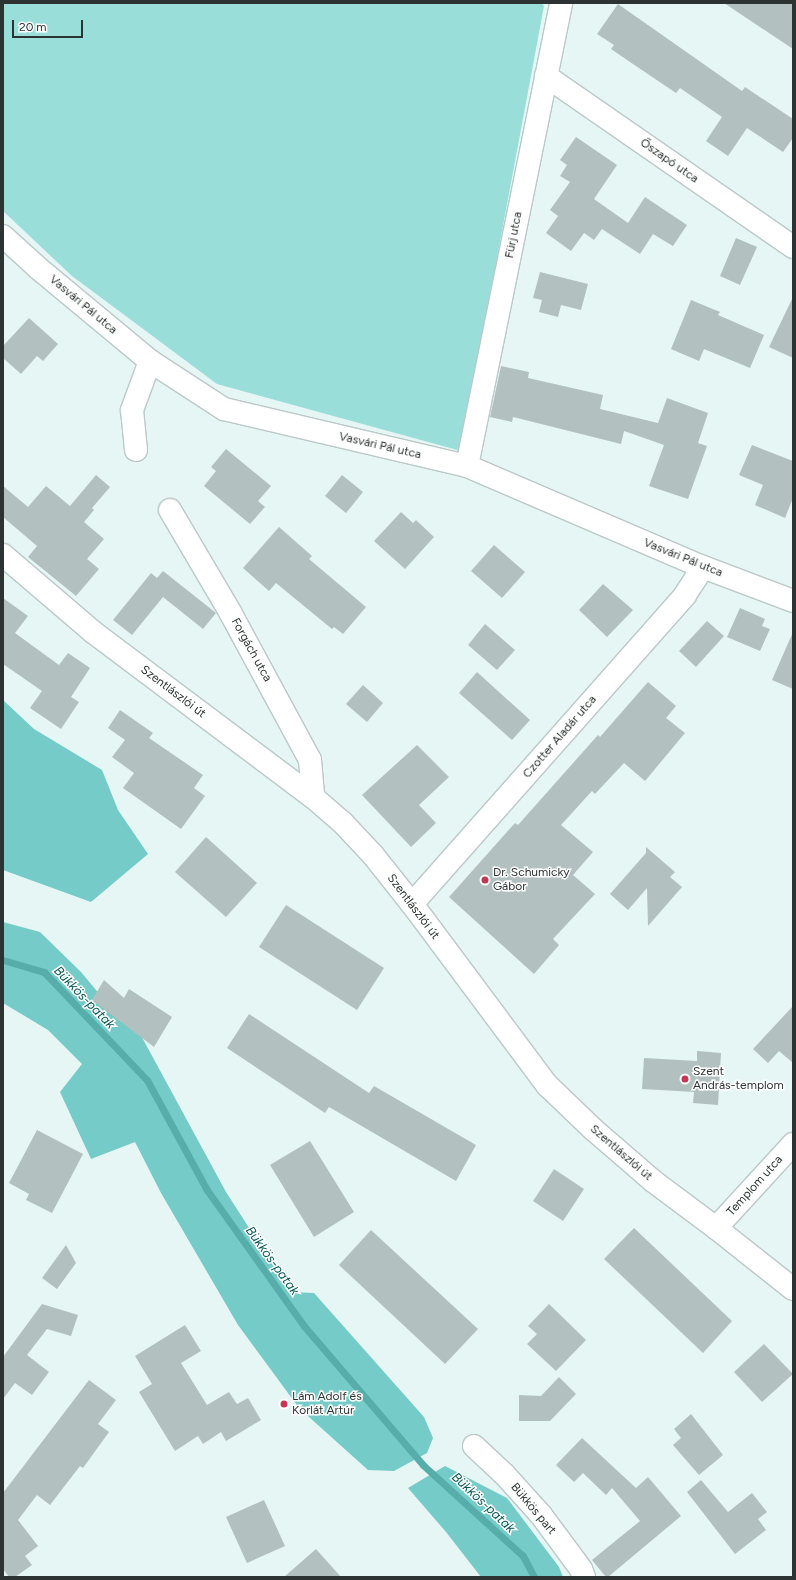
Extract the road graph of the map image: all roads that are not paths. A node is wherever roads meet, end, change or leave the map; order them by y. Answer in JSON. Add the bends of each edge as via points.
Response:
{"nodes":[{"id":1,"x":561,"y":3,"type":"edge"},
{"id":2,"x":546,"y":76,"type":"junction"},
{"id":3,"x":3,"y":236,"type":"edge"},
{"id":4,"x":793,"y":246,"type":"edge"},
{"id":5,"x":3,"y":257,"type":"edge"},
{"id":6,"x":28,"y":259,"type":"junction"},
{"id":7,"x":150,"y":362,"type":"junction"},
{"id":8,"x":136,"y":450,"type":"dead end"},
{"id":9,"x":467,"y":466,"type":"junction"},
{"id":10,"x":170,"y":510,"type":"dead end"},
{"id":11,"x":3,"y":555,"type":"edge"},
{"id":12,"x":703,"y":567,"type":"junction"},
{"id":13,"x":793,"y":601,"type":"edge"},
{"id":14,"x":314,"y":797,"type":"junction"},
{"id":15,"x":412,"y":904,"type":"junction"},
{"id":16,"x":793,"y":1144,"type":"edge"},
{"id":17,"x":716,"y":1228,"type":"junction"},
{"id":18,"x":793,"y":1289,"type":"edge"},
{"id":19,"x":474,"y":1446,"type":"dead end"},
{"id":20,"x":584,"y":1577,"type":"edge"}],
"edges":[{"from":1,"to":2,"type":"street","name":"Fürj utca"},
{"from":2,"to":4,"type":"street","name":"Őszapó utca"},
{"from":2,"to":9,"type":"street","name":"Fürj utca"},
{"from":3,"to":6,"type":"street","name":"Vasvári Pál utca"},
{"from":5,"to":6,"type":"street"},
{"from":6,"to":7,"type":"street","name":"Vasvári Pál utca"},
{"from":7,"to":8,"type":"street","via":[[132,410]]},
{"from":7,"to":9,"type":"street","name":"Vasvári Pál utca","via":[[224,409]]},
{"from":9,"to":12,"type":"street","name":"Vasvári Pál utca"},
{"from":10,"to":14,"type":"street","name":"Forgách utca","via":[[230,612],[310,760]]},
{"from":11,"to":14,"type":"street","name":"Szentlászlói út","via":[[93,632]]},
{"from":12,"to":13,"type":"street","name":"Vasvári Pál utca"},
{"from":12,"to":15,"type":"street","name":"Czotter Aladár utca","via":[[685,595]]},
{"from":14,"to":15,"type":"street","name":"Szentlászlói út","via":[[373,855]]},
{"from":15,"to":17,"type":"street","name":"Szentlászlói út","via":[[547,1085],[653,1181]]},
{"from":16,"to":17,"type":"street","name":"Templom utca"},
{"from":17,"to":18,"type":"street","name":"Szentlászlói út"},
{"from":19,"to":20,"type":"street","name":"Bükkös part","via":[[505,1475],[541,1515],[581,1569]]}]}
